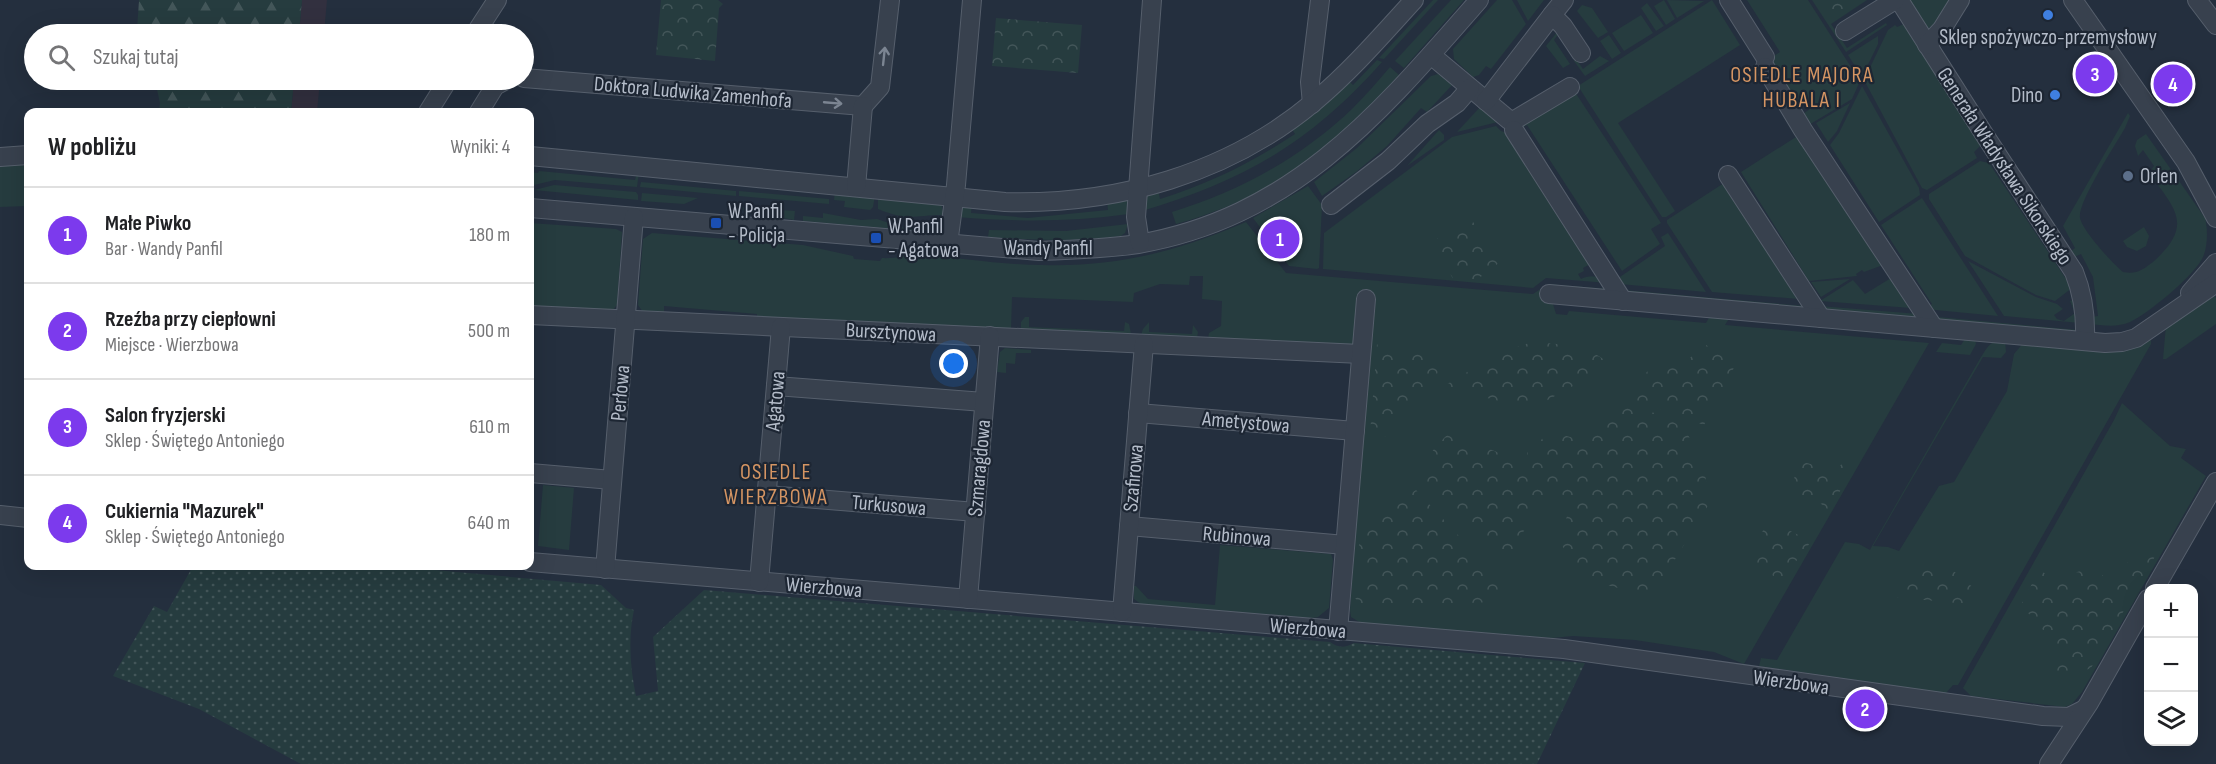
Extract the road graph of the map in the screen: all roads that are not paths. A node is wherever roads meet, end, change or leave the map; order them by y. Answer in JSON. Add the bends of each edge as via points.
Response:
{"nodes":[{"id":1,"x":497,"y":0,"type":"edge"},
{"id":2,"x":890,"y":0,"type":"edge"},
{"id":3,"x":972,"y":0,"type":"edge"},
{"id":4,"x":1152,"y":0,"type":"edge"},
{"id":5,"x":1320,"y":0,"type":"edge"},
{"id":6,"x":1414,"y":0,"type":"edge"},
{"id":7,"x":1479,"y":0,"type":"edge"},
{"id":8,"x":1564,"y":0,"type":"edge"},
{"id":9,"x":1729,"y":0,"type":"edge"},
{"id":10,"x":1897,"y":0,"type":"edge"},
{"id":11,"x":1960,"y":0,"type":"edge"},
{"id":12,"x":2073,"y":0,"type":"edge"},
{"id":13,"x":2197,"y":0,"type":"edge"},
{"id":14,"x":1552,"y":15,"type":"junction"},
{"id":15,"x":481,"y":24,"type":"edge"},
{"id":16,"x":2216,"y":25,"type":"edge"},
{"id":17,"x":1845,"y":31,"type":"dead end"},
{"id":18,"x":1926,"y":45,"type":"junction"},
{"id":19,"x":1581,"y":53,"type":"dead end"},
{"id":20,"x":1431,"y":55,"type":"junction"},
{"id":21,"x":534,"y":79,"type":"edge"},
{"id":22,"x":1570,"y":87,"type":"dead end"},
{"id":23,"x":1470,"y":88,"type":"junction"},
{"id":24,"x":442,"y":90,"type":"edge"},
{"id":25,"x":493,"y":90,"type":"edge"},
{"id":26,"x":1486,"y":101,"type":"junction"},
{"id":27,"x":1312,"y":104,"type":"junction"},
{"id":28,"x":863,"y":106,"type":"junction"},
{"id":29,"x":430,"y":108,"type":"edge"},
{"id":30,"x":481,"y":108,"type":"edge"},
{"id":31,"x":1514,"y":130,"type":"dead end"},
{"id":32,"x":534,"y":156,"type":"edge"},
{"id":33,"x":2186,"y":162,"type":"junction"},
{"id":34,"x":1728,"y":176,"type":"dead end"},
{"id":35,"x":856,"y":187,"type":"junction"},
{"id":36,"x":1137,"y":190,"type":"junction"},
{"id":37,"x":2216,"y":195,"type":"edge"},
{"id":38,"x":954,"y":197,"type":"junction"},
{"id":39,"x":1332,"y":205,"type":"dead end"},
{"id":40,"x":534,"y":208,"type":"edge"},
{"id":41,"x":634,"y":217,"type":"junction"},
{"id":42,"x":2216,"y":218,"type":"edge"},
{"id":43,"x":1140,"y":243,"type":"junction"},
{"id":44,"x":948,"y":244,"type":"junction"},
{"id":45,"x":2216,"y":264,"type":"edge"},
{"id":46,"x":2216,"y":283,"type":"edge"},
{"id":47,"x":1549,"y":294,"type":"dead end"},
{"id":48,"x":1366,"y":299,"type":"dead end"},
{"id":49,"x":1623,"y":301,"type":"junction"},
{"id":50,"x":2175,"y":310,"type":"junction"},
{"id":51,"x":534,"y":315,"type":"edge"},
{"id":52,"x":1821,"y":318,"type":"junction"},
{"id":53,"x":626,"y":320,"type":"junction"},
{"id":54,"x":781,"y":327,"type":"junction"},
{"id":55,"x":1934,"y":328,"type":"junction"},
{"id":56,"x":990,"y":336,"type":"junction"},
{"id":57,"x":2085,"y":341,"type":"junction"},
{"id":58,"x":1144,"y":344,"type":"junction"},
{"id":59,"x":1361,"y":354,"type":"junction"},
{"id":60,"x":776,"y":386,"type":"junction"},
{"id":61,"x":984,"y":402,"type":"junction"},
{"id":62,"x":1138,"y":413,"type":"junction"},
{"id":63,"x":1354,"y":431,"type":"junction"},
{"id":64,"x":534,"y":473,"type":"edge"},
{"id":65,"x":612,"y":480,"type":"junction"},
{"id":66,"x":2216,"y":482,"type":"edge"},
{"id":67,"x":767,"y":495,"type":"junction"},
{"id":68,"x":976,"y":512,"type":"junction"},
{"id":69,"x":0,"y":515,"type":"edge"},
{"id":70,"x":24,"y":518,"type":"edge"},
{"id":71,"x":1129,"y":526,"type":"junction"},
{"id":72,"x":1345,"y":544,"type":"junction"},
{"id":73,"x":534,"y":562,"type":"edge"},
{"id":74,"x":605,"y":569,"type":"junction"},
{"id":75,"x":759,"y":582,"type":"junction"},
{"id":76,"x":2157,"y":584,"type":"edge"},
{"id":77,"x":968,"y":599,"type":"junction"},
{"id":78,"x":2144,"y":606,"type":"edge"},
{"id":79,"x":1122,"y":612,"type":"junction"},
{"id":80,"x":1338,"y":631,"type":"junction"},
{"id":81,"x":2083,"y":711,"type":"junction"},
{"id":82,"x":2049,"y":764,"type":"edge"}],
"edges":[{"from":1,"to":15,"type":"street"},
{"from":28,"to":2,"type":"street","one_way":true,"via":[[880,87]]},
{"from":3,"to":38,"type":"street"},
{"from":4,"to":36,"type":"street"},
{"from":5,"to":27,"type":"street","via":[[1310,82]]},
{"from":6,"to":27,"type":"street"},
{"from":7,"to":20,"type":"street","name":"Wandy Panfil"},
{"from":8,"to":14,"type":"street"},
{"from":9,"to":55,"type":"street","via":[[1803,130]]},
{"from":10,"to":17,"type":"street","name":"Generała Władysława Sikorskiego"},
{"from":10,"to":18,"type":"street","name":"Generała Władysława Sikorskiego"},
{"from":11,"to":18,"type":"street"},
{"from":12,"to":33,"type":"street"},
{"from":13,"to":16,"type":"street"},
{"from":14,"to":19,"type":"street"},
{"from":14,"to":26,"type":"street"},
{"from":18,"to":57,"type":"street","name":"Generała Władysława Sikorskiego","via":[[2074,272],[2082,293]]},
{"from":20,"to":23,"type":"street"},
{"from":20,"to":43,"type":"street","name":"Wandy Panfil","via":[[1374,117],[1300,179],[1210,224]]},
{"from":21,"to":28,"type":"street","name":"Doktora Ludwika Zamenhofa","one_way":true},
{"from":22,"to":26,"type":"street","via":[[1513,121]]},
{"from":23,"to":26,"type":"street"},
{"from":23,"to":39,"type":"street","via":[[1457,103]]},
{"from":24,"to":29,"type":"street"},
{"from":25,"to":30,"type":"street"},
{"from":27,"to":36,"type":"street","via":[[1222,161]]},
{"from":28,"to":35,"type":"street"},
{"from":31,"to":49,"type":"street"},
{"from":32,"to":35,"type":"street"},
{"from":33,"to":37,"type":"street"},
{"from":33,"to":42,"type":"street"},
{"from":34,"to":52,"type":"street"},
{"from":35,"to":38,"type":"street"},
{"from":36,"to":38,"type":"street","via":[[1049,202]]},
{"from":36,"to":43,"type":"street"},
{"from":38,"to":44,"type":"street"},
{"from":40,"to":41,"type":"street","name":"Wandy Panfil"},
{"from":41,"to":44,"type":"street","name":"Wandy Panfil"},
{"from":41,"to":53,"type":"street","name":"Perłowa"},
{"from":43,"to":44,"type":"street","name":"Wandy Panfil","via":[[1039,251]]},
{"from":45,"to":50,"type":"street"},
{"from":46,"to":50,"type":"street"},
{"from":47,"to":49,"type":"street"},
{"from":48,"to":59,"type":"street"},
{"from":49,"to":52,"type":"street"},
{"from":50,"to":57,"type":"street","via":[[2136,338],[2122,342]]},
{"from":51,"to":53,"type":"street","name":"Bursztynowa"},
{"from":52,"to":55,"type":"street"},
{"from":53,"to":54,"type":"street","name":"Bursztynowa"},
{"from":53,"to":65,"type":"street","name":"Perłowa"},
{"from":54,"to":56,"type":"street","name":"Bursztynowa"},
{"from":54,"to":60,"type":"street","name":"Agatowa"},
{"from":55,"to":57,"type":"street"},
{"from":56,"to":58,"type":"street","name":"Bursztynowa"},
{"from":56,"to":61,"type":"street","name":"Szmaragdowa"},
{"from":58,"to":59,"type":"street","name":"Bursztynowa"},
{"from":58,"to":62,"type":"street","name":"Szafirowa"},
{"from":59,"to":63,"type":"street"},
{"from":60,"to":61,"type":"street"},
{"from":60,"to":67,"type":"street","name":"Agatowa"},
{"from":61,"to":68,"type":"street","name":"Szmaragdowa"},
{"from":62,"to":63,"type":"street","name":"Ametystowa"},
{"from":62,"to":71,"type":"street","name":"Szafirowa"},
{"from":63,"to":72,"type":"street"},
{"from":64,"to":65,"type":"street"},
{"from":65,"to":74,"type":"street","name":"Perłowa"},
{"from":66,"to":76,"type":"street"},
{"from":67,"to":68,"type":"street","name":"Turkusowa"},
{"from":67,"to":75,"type":"street","name":"Agatowa"},
{"from":68,"to":77,"type":"street","name":"Szmaragdowa"},
{"from":69,"to":70,"type":"street"},
{"from":71,"to":72,"type":"street","name":"Rubinowa"},
{"from":71,"to":79,"type":"street","name":"Szafirowa"},
{"from":72,"to":80,"type":"street"},
{"from":73,"to":74,"type":"street","name":"Wierzbowa"},
{"from":74,"to":75,"type":"street","name":"Wierzbowa"},
{"from":75,"to":77,"type":"street","name":"Wierzbowa"},
{"from":77,"to":79,"type":"street","name":"Wierzbowa"},
{"from":78,"to":81,"type":"street"},
{"from":79,"to":80,"type":"street","name":"Wierzbowa"},
{"from":80,"to":81,"type":"street","name":"Wierzbowa","via":[[1564,649],[2043,716],[2069,717]]},
{"from":81,"to":82,"type":"street"}]}
